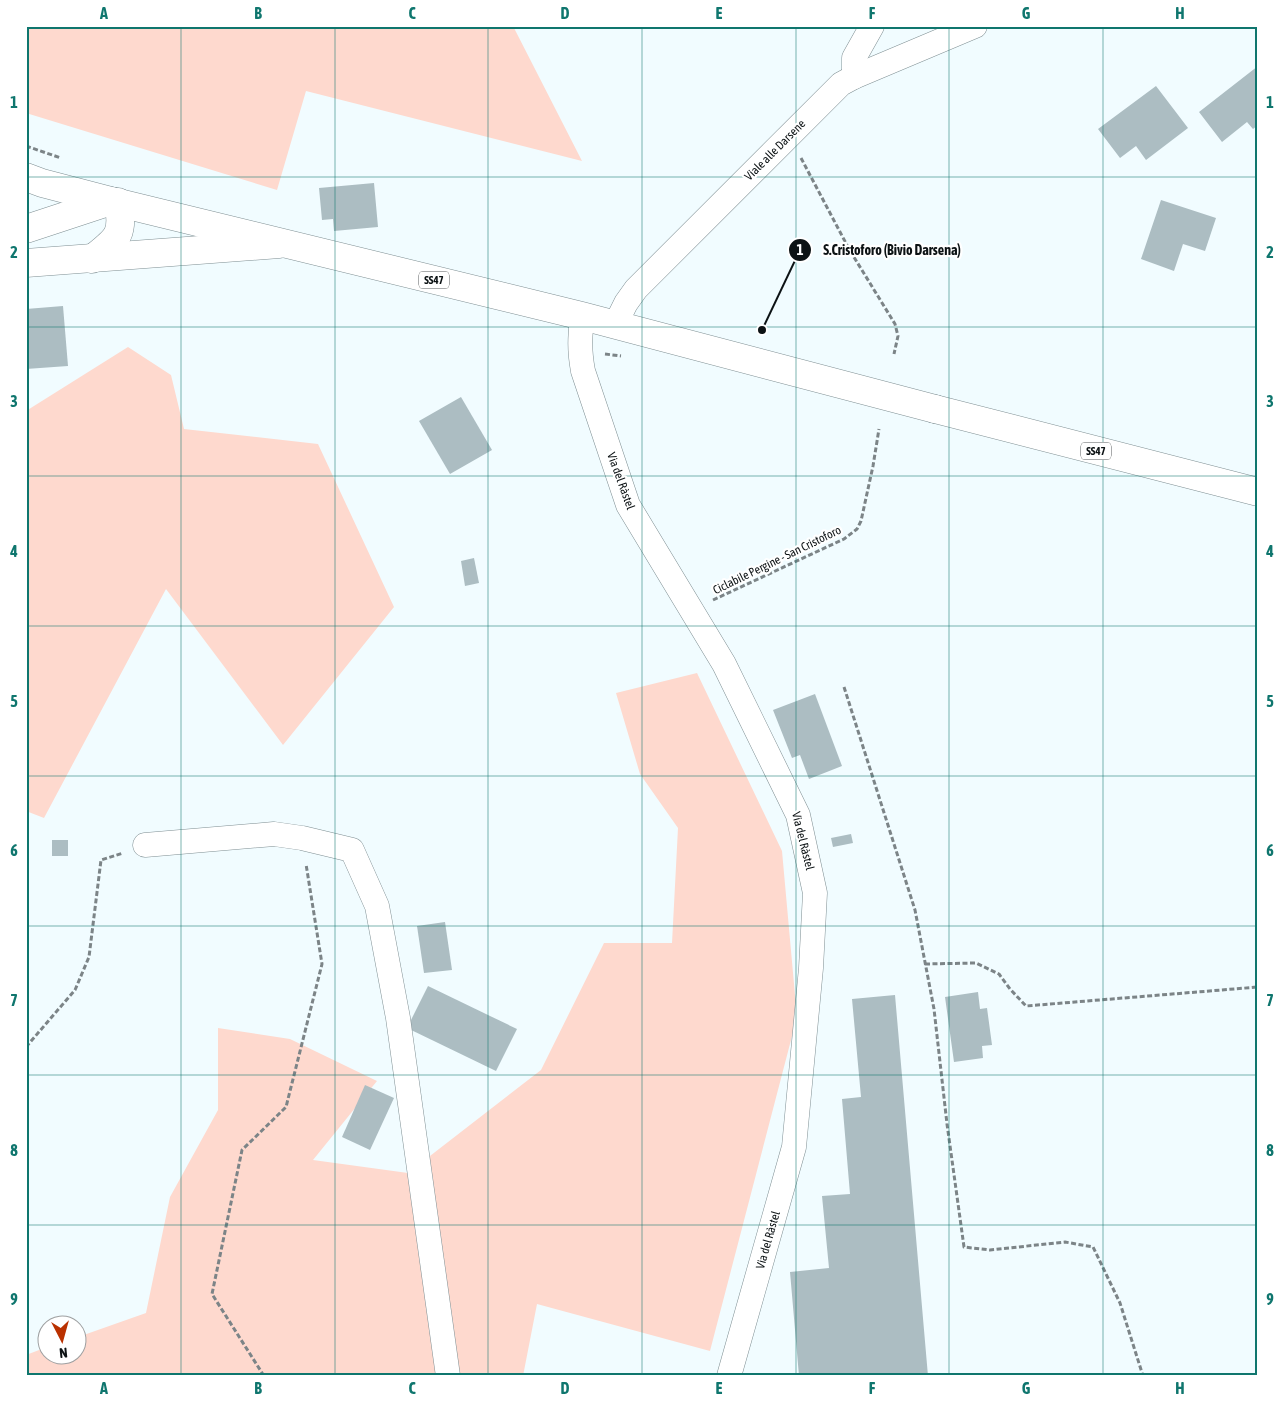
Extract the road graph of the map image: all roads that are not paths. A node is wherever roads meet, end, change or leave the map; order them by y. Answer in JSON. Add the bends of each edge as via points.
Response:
{"nodes":[{"id":1,"x":872,"y":26,"type":"edge"},
{"id":2,"x":974,"y":26,"type":"edge"},
{"id":3,"x":854,"y":77,"type":"junction"},
{"id":4,"x":26,"y":177,"type":"edge"},
{"id":5,"x":115,"y":201,"type":"junction"},
{"id":6,"x":26,"y":229,"type":"edge"},
{"id":7,"x":286,"y":243,"type":"junction"},
{"id":8,"x":92,"y":259,"type":"junction"},
{"id":9,"x":26,"y":263,"type":"edge"},
{"id":10,"x":582,"y":316,"type":"junction"},
{"id":11,"x":615,"y":325,"type":"junction"},
{"id":12,"x":1258,"y":492,"type":"edge"},
{"id":13,"x":145,"y":845,"type":"road end"},
{"id":14,"x":448,"y":1376,"type":"edge"},
{"id":15,"x":729,"y":1376,"type":"edge"}],
"edges":[{"from":1,"to":3,"type":"street","via":[[854,58]]},
{"from":2,"to":3,"type":"street","name":"Viale alle Darsene"},
{"from":3,"to":11,"type":"street","name":"Viale alle Darsene","via":[[841,84],[636,290]]},
{"from":4,"to":5,"type":"main road","number":"SS47"},
{"from":5,"to":6,"type":"main road"},
{"from":5,"to":7,"type":"main road","number":"SS47"},
{"from":5,"to":8,"type":"main road","via":[[121,216],[121,229],[113,242]]},
{"from":7,"to":8,"type":"main road"},
{"from":7,"to":10,"type":"main road","number":"SS47"},
{"from":8,"to":9,"type":"main road"},
{"from":10,"to":11,"type":"main road","number":"SS47"},
{"from":10,"to":15,"type":"street","name":"Via del Ràstel","via":[[580,344],[583,371],[628,505],[724,664],[798,815],[815,893],[794,1147]]},
{"from":11,"to":12,"type":"main road","number":"SS47"},
{"from":13,"to":14,"type":"street","via":[[274,834],[352,850],[377,906],[398,1018]]}]}
